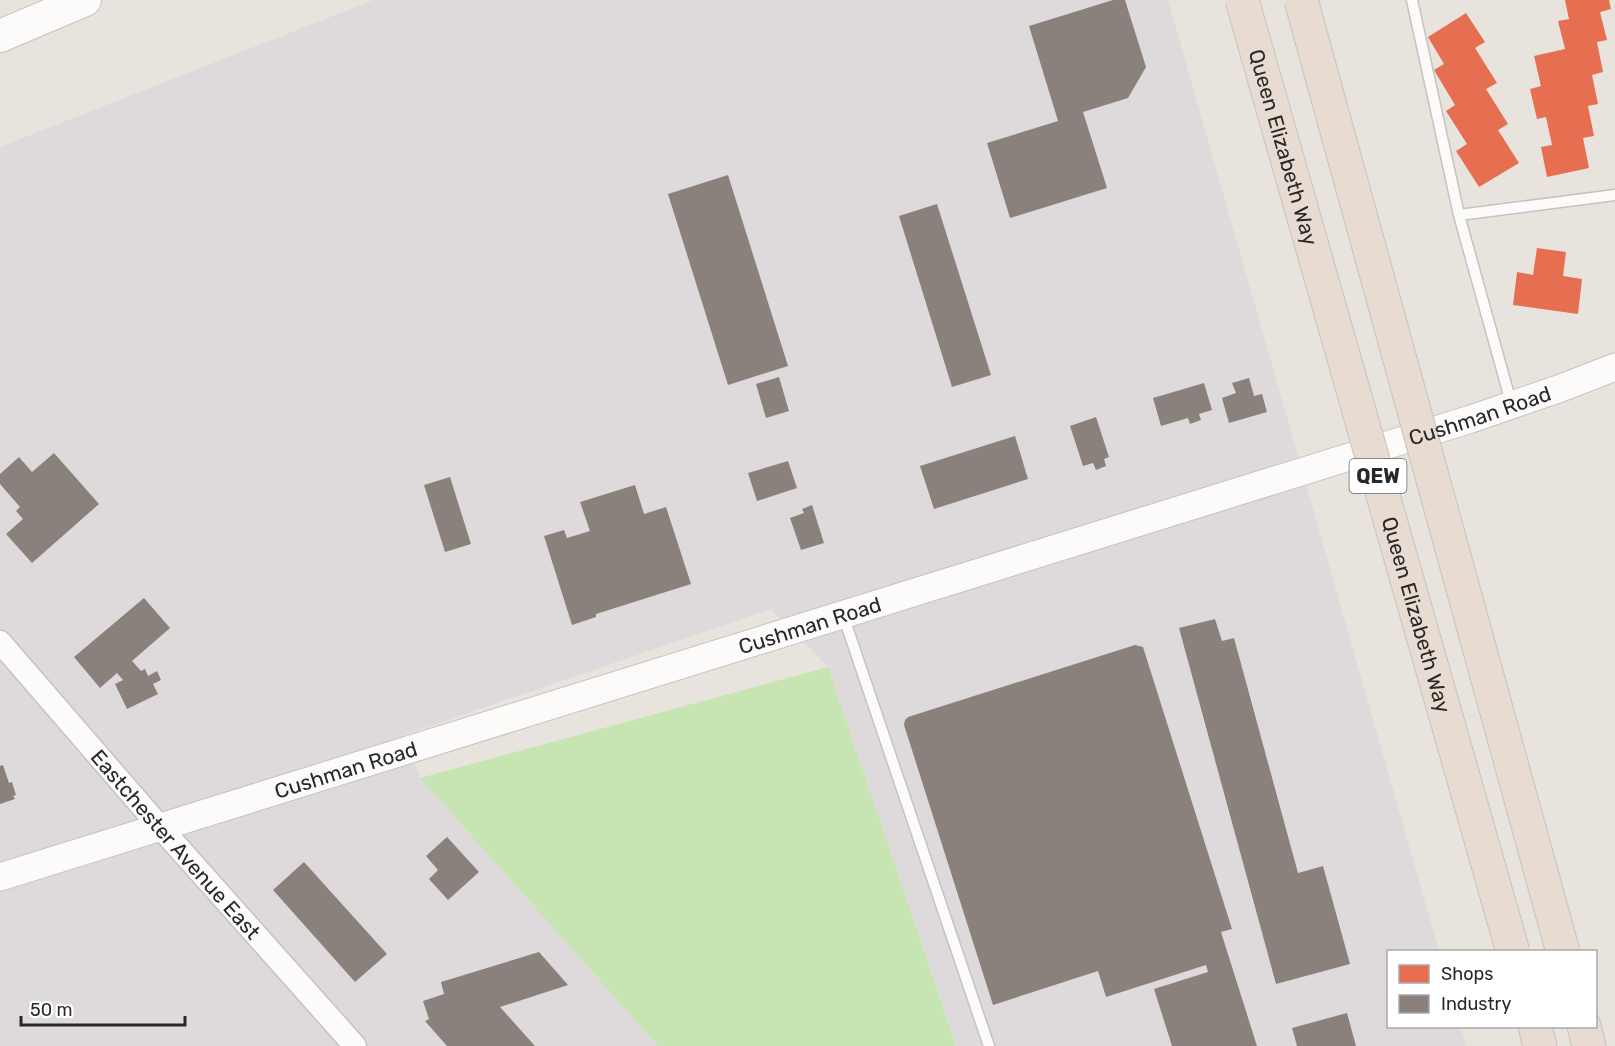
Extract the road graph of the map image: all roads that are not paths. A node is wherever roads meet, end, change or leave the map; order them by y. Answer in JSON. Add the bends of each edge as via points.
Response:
{"nodes":[{"id":1,"x":85,"y":0,"type":"edge"},
{"id":2,"x":1242,"y":0,"type":"edge"},
{"id":3,"x":1301,"y":0,"type":"edge"},
{"id":4,"x":1412,"y":0,"type":"edge"},
{"id":5,"x":0,"y":36,"type":"edge"},
{"id":6,"x":1615,"y":195,"type":"edge"},
{"id":7,"x":1459,"y":215,"type":"junction"},
{"id":8,"x":1615,"y":367,"type":"edge"},
{"id":9,"x":1512,"y":406,"type":"junction"},
{"id":10,"x":843,"y":615,"type":"junction"},
{"id":11,"x":0,"y":642,"type":"edge"},
{"id":12,"x":160,"y":827,"type":"junction"},
{"id":13,"x":0,"y":877,"type":"edge"},
{"id":14,"x":1513,"y":950,"type":"edge"},
{"id":15,"x":1563,"y":950,"type":"edge"},
{"id":16,"x":1536,"y":1028,"type":"edge"},
{"id":17,"x":1584,"y":1028,"type":"edge"},
{"id":18,"x":355,"y":1046,"type":"edge"},
{"id":19,"x":989,"y":1046,"type":"edge"},
{"id":20,"x":1540,"y":1046,"type":"edge"},
{"id":21,"x":1589,"y":1046,"type":"edge"}],
"edges":[{"from":1,"to":5,"type":"main road"},
{"from":2,"to":14,"type":"highway","name":"Queen Elizabeth Way","number":"QEW","bridge":true},
{"from":3,"to":15,"type":"highway","number":"QEW","bridge":true},
{"from":4,"to":7,"type":"lane"},
{"from":6,"to":7,"type":"lane"},
{"from":7,"to":9,"type":"lane"},
{"from":8,"to":9,"type":"street","name":"Cushman Road"},
{"from":9,"to":10,"type":"street","name":"Cushman Road"},
{"from":10,"to":12,"type":"street","name":"Cushman Road"},
{"from":10,"to":19,"type":"lane"},
{"from":11,"to":12,"type":"street","name":"Eastchester Avenue East"},
{"from":12,"to":13,"type":"street","name":"Cushman Road"},
{"from":12,"to":18,"type":"street","name":"Eastchester Avenue East"},
{"from":16,"to":20,"type":"highway"},
{"from":17,"to":21,"type":"highway"}]}
